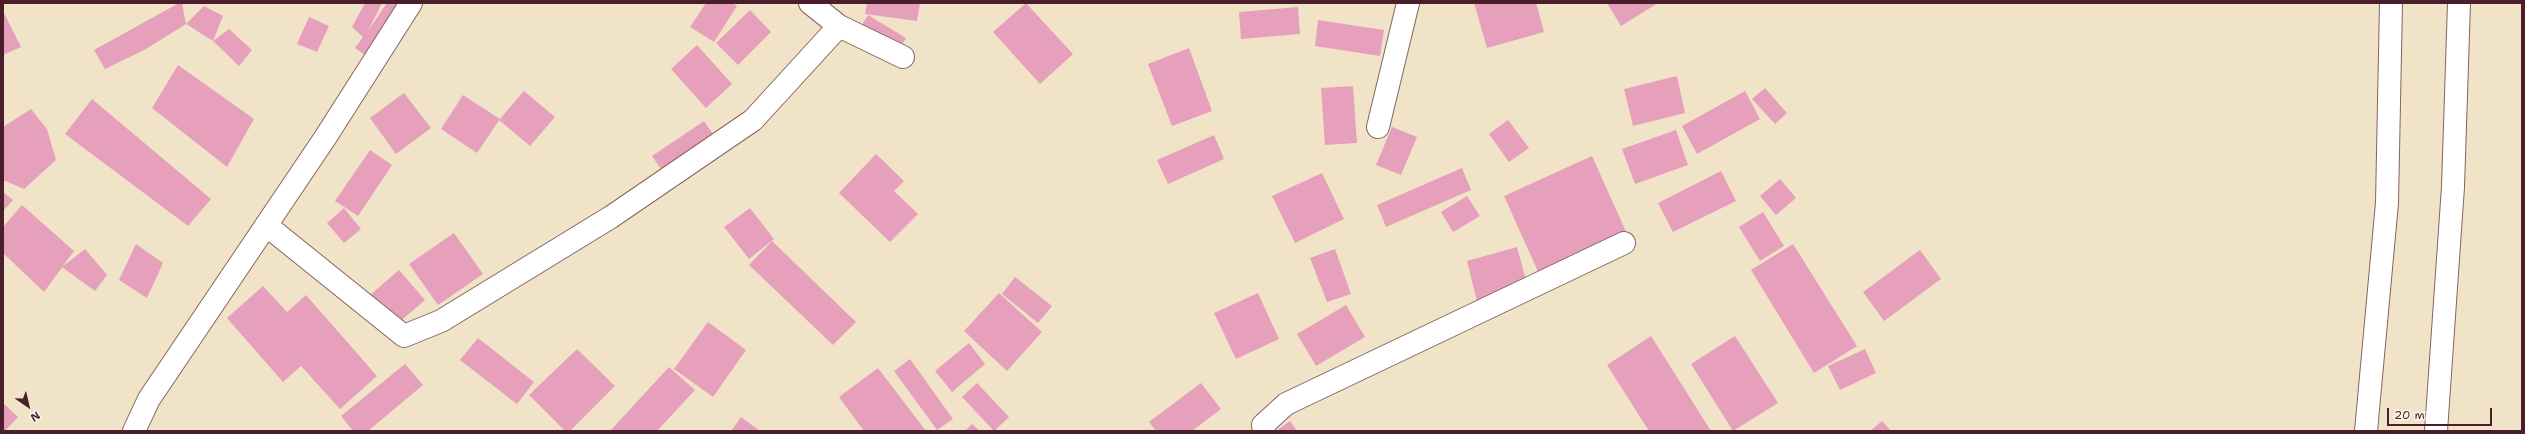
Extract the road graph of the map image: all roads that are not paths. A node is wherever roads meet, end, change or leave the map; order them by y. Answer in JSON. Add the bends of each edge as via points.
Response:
{"nodes":[{"id":1,"x":411,"y":3,"type":"edge"},
{"id":2,"x":810,"y":3,"type":"edge"},
{"id":3,"x":1408,"y":3,"type":"edge"},
{"id":4,"x":2392,"y":3,"type":"edge"},
{"id":5,"x":2459,"y":3,"type":"edge"},
{"id":6,"x":839,"y":26,"type":"junction"},
{"id":7,"x":903,"y":57,"type":"dead end"},
{"id":8,"x":1378,"y":127,"type":"dead end"},
{"id":9,"x":266,"y":225,"type":"junction"},
{"id":10,"x":1624,"y":243,"type":"dead end"},
{"id":11,"x":134,"y":431,"type":"edge"},
{"id":12,"x":1264,"y":431,"type":"edge"},
{"id":13,"x":2366,"y":431,"type":"edge"},
{"id":14,"x":2436,"y":431,"type":"edge"}],
"edges":[{"from":1,"to":9,"type":"main road"},
{"from":2,"to":6,"type":"main road"},
{"from":3,"to":8,"type":"main road"},
{"from":4,"to":13,"type":"main road","via":[[2387,203]]},
{"from":5,"to":14,"type":"main road","via":[[2453,187]]},
{"from":6,"to":7,"type":"main road"},
{"from":6,"to":9,"type":"main road","via":[[753,120],[611,217],[441,321],[404,336]]},
{"from":9,"to":11,"type":"main road","via":[[149,399]]},
{"from":10,"to":12,"type":"main road","via":[[1286,404],[1263,425]]}]}
